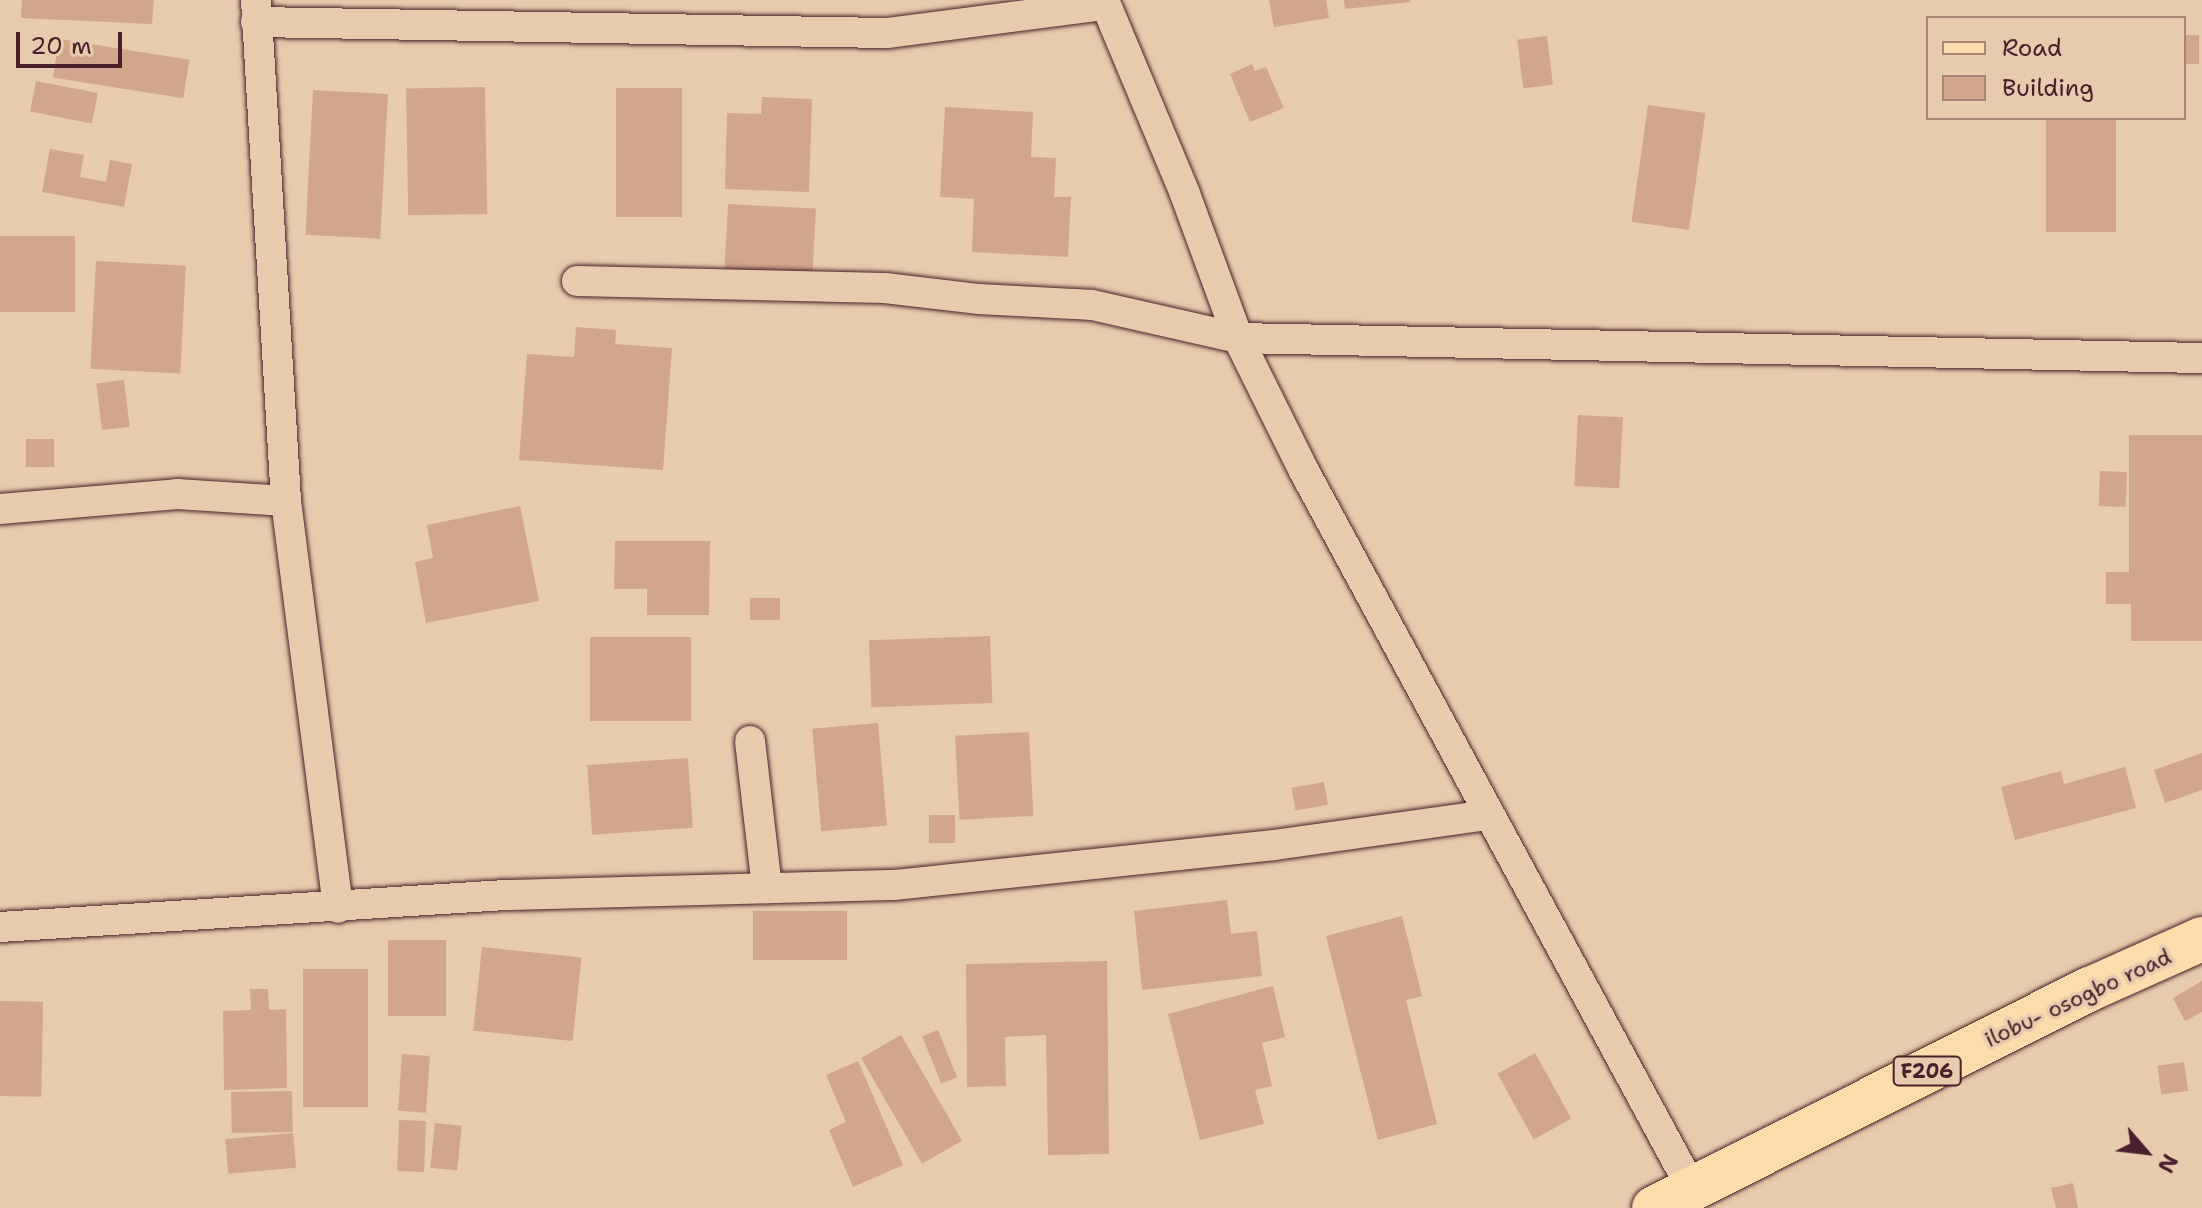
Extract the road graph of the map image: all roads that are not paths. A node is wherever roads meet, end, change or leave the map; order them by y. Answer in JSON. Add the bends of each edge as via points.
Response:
{"nodes":[{"id":1,"x":1104,"y":2,"type":"edge"},
{"id":2,"x":256,"y":11,"type":"edge"},
{"id":3,"x":577,"y":281,"type":"dead end"},
{"id":4,"x":1238,"y":338,"type":"junction"},
{"id":5,"x":2202,"y":358,"type":"edge"},
{"id":6,"x":286,"y":501,"type":"junction"},
{"id":7,"x":0,"y":509,"type":"edge"},
{"id":8,"x":750,"y":741,"type":"dead end"},
{"id":9,"x":1487,"y":815,"type":"junction"},
{"id":10,"x":767,"y":888,"type":"junction"},
{"id":11,"x":338,"y":908,"type":"junction"},
{"id":12,"x":0,"y":927,"type":"edge"},
{"id":13,"x":2202,"y":939,"type":"edge"},
{"id":14,"x":1692,"y":1189,"type":"junction"},
{"id":15,"x":1654,"y":1208,"type":"edge"}],
"edges":[{"from":1,"to":2,"type":"street","via":[[888,33]]},
{"from":1,"to":4,"type":"street","via":[[1185,194]]},
{"from":2,"to":6,"type":"street"},
{"from":3,"to":4,"type":"street","via":[[885,288],[1092,305]]},
{"from":4,"to":5,"type":"street"},
{"from":4,"to":9,"type":"street"},
{"from":6,"to":7,"type":"street","via":[[177,494]]},
{"from":6,"to":11,"type":"street"},
{"from":8,"to":10,"type":"street"},
{"from":9,"to":10,"type":"street","via":[[1274,845],[910,883]]},
{"from":9,"to":14,"type":"street"},
{"from":10,"to":11,"type":"street","via":[[506,895]]},
{"from":11,"to":12,"type":"street"},
{"from":13,"to":14,"type":"main road","name":"ilobu- osogbo road","number":"F206","via":[[2090,989]]},
{"from":14,"to":15,"type":"main road","name":"ilobu- osogbo road","number":"F206"}]}
